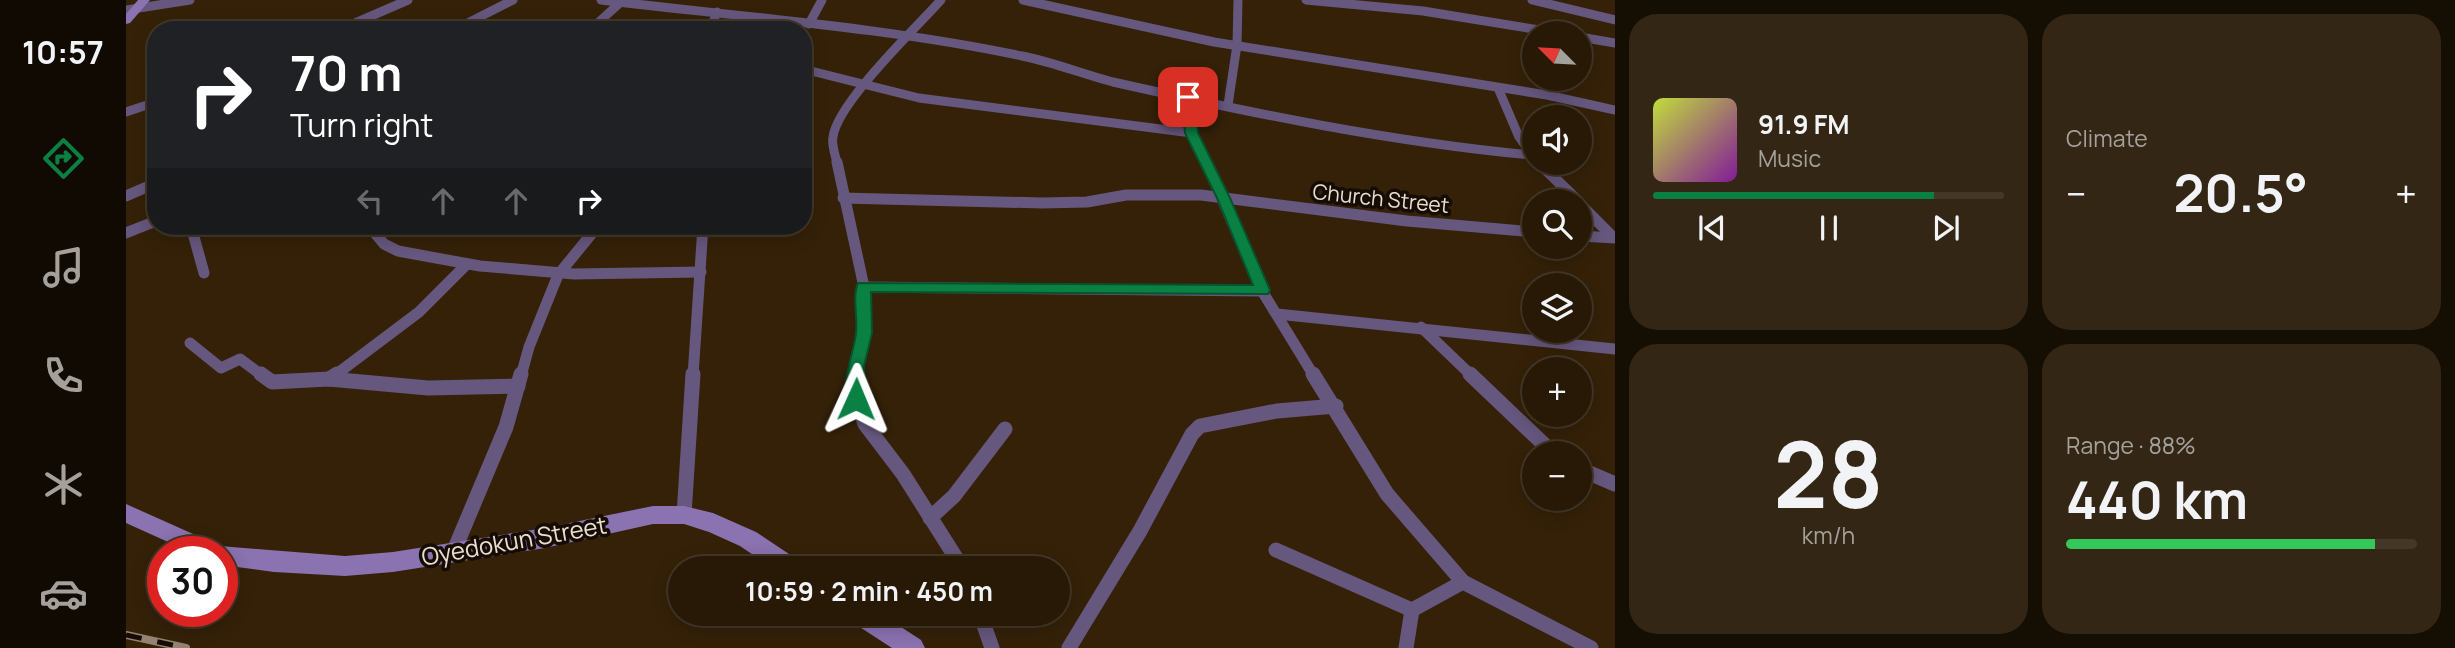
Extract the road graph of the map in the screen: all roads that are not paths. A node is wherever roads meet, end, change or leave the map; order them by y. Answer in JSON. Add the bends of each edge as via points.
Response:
{"nodes":[{"id":1,"x":144,"y":0,"type":"edge"},
{"id":2,"x":190,"y":0,"type":"edge"},
{"id":3,"x":408,"y":0,"type":"edge"},
{"id":4,"x":513,"y":0,"type":"edge"},
{"id":5,"x":601,"y":0,"type":"edge"},
{"id":6,"x":822,"y":0,"type":"edge"},
{"id":7,"x":941,"y":0,"type":"edge"},
{"id":8,"x":1023,"y":0,"type":"edge"},
{"id":9,"x":1238,"y":0,"type":"edge"},
{"id":10,"x":1306,"y":0,"type":"edge"},
{"id":11,"x":1532,"y":0,"type":"edge"},
{"id":12,"x":621,"y":2,"type":"junction"},
{"id":13,"x":665,"y":3,"type":"edge"},
{"id":14,"x":130,"y":9,"type":"edge"},
{"id":15,"x":717,"y":12,"type":"junction"},
{"id":16,"x":1615,"y":20,"type":"edge"},
{"id":17,"x":126,"y":21,"type":"edge"},
{"id":18,"x":360,"y":21,"type":"edge"},
{"id":19,"x":472,"y":21,"type":"edge"},
{"id":20,"x":600,"y":21,"type":"edge"},
{"id":21,"x":714,"y":21,"type":"edge"},
{"id":22,"x":786,"y":21,"type":"edge"},
{"id":23,"x":811,"y":21,"type":"edge"},
{"id":24,"x":812,"y":24,"type":"edge"},
{"id":25,"x":1522,"y":27,"type":"edge"},
{"id":26,"x":908,"y":37,"type":"junction"},
{"id":27,"x":1592,"y":39,"type":"edge"},
{"id":28,"x":1615,"y":43,"type":"edge"},
{"id":29,"x":1237,"y":45,"type":"junction"},
{"id":30,"x":812,"y":71,"type":"edge"},
{"id":31,"x":867,"y":84,"type":"junction"},
{"id":32,"x":1498,"y":88,"type":"junction"},
{"id":33,"x":1188,"y":97,"type":"junction"},
{"id":34,"x":147,"y":105,"type":"edge"},
{"id":35,"x":1228,"y":105,"type":"junction"},
{"id":36,"x":1612,"y":109,"type":"edge"},
{"id":37,"x":126,"y":112,"type":"edge"},
{"id":38,"x":1615,"y":118,"type":"edge"},
{"id":39,"x":1192,"y":133,"type":"junction"},
{"id":40,"x":1522,"y":141,"type":"edge"},
{"id":41,"x":1522,"y":157,"type":"edge"},
{"id":42,"x":1551,"y":175,"type":"edge"},
{"id":43,"x":147,"y":187,"type":"edge"},
{"id":44,"x":1565,"y":189,"type":"edge"},
{"id":45,"x":126,"y":196,"type":"edge"},
{"id":46,"x":842,"y":198,"type":"junction"},
{"id":47,"x":1223,"y":198,"type":"junction"},
{"id":48,"x":1592,"y":216,"type":"edge"},
{"id":49,"x":147,"y":225,"type":"edge"},
{"id":50,"x":1522,"y":231,"type":"edge"},
{"id":51,"x":126,"y":233,"type":"edge"},
{"id":52,"x":193,"y":235,"type":"edge"},
{"id":53,"x":376,"y":235,"type":"edge"},
{"id":54,"x":591,"y":235,"type":"edge"},
{"id":55,"x":703,"y":235,"type":"edge"},
{"id":56,"x":1592,"y":237,"type":"edge"},
{"id":57,"x":1614,"y":238,"type":"edge"},
{"id":58,"x":467,"y":264,"type":"junction"},
{"id":59,"x":701,"y":272,"type":"junction"},
{"id":60,"x":204,"y":273,"type":"dead end"},
{"id":61,"x":558,"y":275,"type":"junction"},
{"id":62,"x":864,"y":287,"type":"junction"},
{"id":63,"x":1262,"y":290,"type":"junction"},
{"id":64,"x":1277,"y":314,"type":"junction"},
{"id":65,"x":1421,"y":327,"type":"junction"},
{"id":66,"x":190,"y":343,"type":"dead end"},
{"id":67,"x":1615,"y":349,"type":"edge"},
{"id":68,"x":329,"y":379,"type":"junction"},
{"id":69,"x":518,"y":386,"type":"junction"},
{"id":70,"x":1336,"y":406,"type":"junction"},
{"id":71,"x":1004,"y":429,"type":"dead end"},
{"id":72,"x":1540,"y":441,"type":"edge"},
{"id":73,"x":1592,"y":474,"type":"edge"},
{"id":74,"x":1615,"y":484,"type":"edge"},
{"id":75,"x":126,"y":513,"type":"edge"},
{"id":76,"x":684,"y":515,"type":"junction"},
{"id":77,"x":930,"y":518,"type":"junction"},
{"id":78,"x":177,"y":536,"type":"edge"},
{"id":79,"x":1276,"y":550,"type":"dead end"},
{"id":80,"x":453,"y":553,"type":"junction"},
{"id":81,"x":774,"y":556,"type":"edge"},
{"id":82,"x":955,"y":556,"type":"edge"},
{"id":83,"x":238,"y":557,"type":"edge"},
{"id":84,"x":1463,"y":582,"type":"junction"},
{"id":85,"x":1412,"y":610,"type":"junction"},
{"id":86,"x":879,"y":626,"type":"edge"},
{"id":87,"x":984,"y":626,"type":"edge"},
{"id":88,"x":913,"y":648,"type":"edge"},
{"id":89,"x":992,"y":648,"type":"edge"},
{"id":90,"x":1069,"y":648,"type":"edge"},
{"id":91,"x":1406,"y":648,"type":"edge"},
{"id":92,"x":1591,"y":648,"type":"edge"}],
"edges":[{"from":1,"to":14,"type":"street"},
{"from":2,"to":14,"type":"street"},
{"from":3,"to":18,"type":"street"},
{"from":4,"to":19,"type":"street"},
{"from":5,"to":12,"type":"street"},
{"from":6,"to":23,"type":"street"},
{"from":7,"to":26,"type":"street"},
{"from":8,"to":29,"type":"street"},
{"from":9,"to":29,"type":"street"},
{"from":10,"to":25,"type":"street","via":[[1423,11]]},
{"from":11,"to":16,"type":"street"},
{"from":12,"to":13,"type":"street"},
{"from":12,"to":20,"type":"street"},
{"from":13,"to":15,"type":"street"},
{"from":14,"to":17,"type":"street"},
{"from":15,"to":21,"type":"street"},
{"from":15,"to":22,"type":"street"},
{"from":24,"to":26,"type":"street"},
{"from":26,"to":31,"type":"street"},
{"from":26,"to":33,"type":"street","via":[[1023,56]]},
{"from":27,"to":28,"type":"street"},
{"from":29,"to":32,"type":"street"},
{"from":29,"to":35,"type":"street"},
{"from":30,"to":31,"type":"street"},
{"from":31,"to":39,"type":"street","via":[[968,106]]},
{"from":31,"to":46,"type":"street","via":[[832,132]]},
{"from":32,"to":36,"type":"street"},
{"from":32,"to":40,"type":"street"},
{"from":33,"to":35,"type":"street"},
{"from":33,"to":39,"type":"street"},
{"from":34,"to":37,"type":"street"},
{"from":35,"to":41,"type":"street"},
{"from":36,"to":38,"type":"street"},
{"from":39,"to":47,"type":"street"},
{"from":42,"to":44,"type":"street"},
{"from":43,"to":45,"type":"street"},
{"from":46,"to":47,"type":"street","name":"Church Street","via":[[1042,203],[1126,195]]},
{"from":46,"to":62,"type":"street"},
{"from":47,"to":50,"type":"street","name":"Church Street"},
{"from":47,"to":63,"type":"street"},
{"from":48,"to":57,"type":"street"},
{"from":49,"to":51,"type":"street"},
{"from":52,"to":60,"type":"street"},
{"from":53,"to":58,"type":"street","via":[[393,249]]},
{"from":54,"to":61,"type":"street"},
{"from":55,"to":59,"type":"street"},
{"from":56,"to":57,"type":"street"},
{"from":58,"to":61,"type":"street"},
{"from":58,"to":68,"type":"street","via":[[437,299]]},
{"from":59,"to":61,"type":"street"},
{"from":59,"to":76,"type":"street"},
{"from":61,"to":69,"type":"street"},
{"from":62,"to":63,"type":"street"},
{"from":62,"to":77,"type":"street","via":[[856,399],[865,424]]},
{"from":63,"to":64,"type":"street"},
{"from":64,"to":65,"type":"street"},
{"from":64,"to":70,"type":"street"},
{"from":65,"to":67,"type":"street"},
{"from":65,"to":72,"type":"street"},
{"from":66,"to":68,"type":"street","via":[[221,368],[240,359],[272,382]]},
{"from":68,"to":69,"type":"street","via":[[428,388]]},
{"from":69,"to":80,"type":"street","via":[[506,427]]},
{"from":70,"to":84,"type":"street","via":[[1387,494]]},
{"from":70,"to":90,"type":"street","via":[[1277,411],[1200,426]]},
{"from":71,"to":77,"type":"street","via":[[985,459]]},
{"from":73,"to":74,"type":"street"},
{"from":75,"to":78,"type":"street"},
{"from":76,"to":80,"type":"street","name":"Oyedokun Street","via":[[641,517]]},
{"from":76,"to":81,"type":"street","name":"Oyedokun Street","via":[[748,539]]},
{"from":77,"to":82,"type":"street"},
{"from":79,"to":85,"type":"street"},
{"from":80,"to":83,"type":"street","name":"Oyedokun Street","via":[[345,566]]},
{"from":84,"to":85,"type":"street"},
{"from":84,"to":92,"type":"street"},
{"from":85,"to":91,"type":"street"},
{"from":86,"to":88,"type":"street"},
{"from":87,"to":89,"type":"street"}]}
